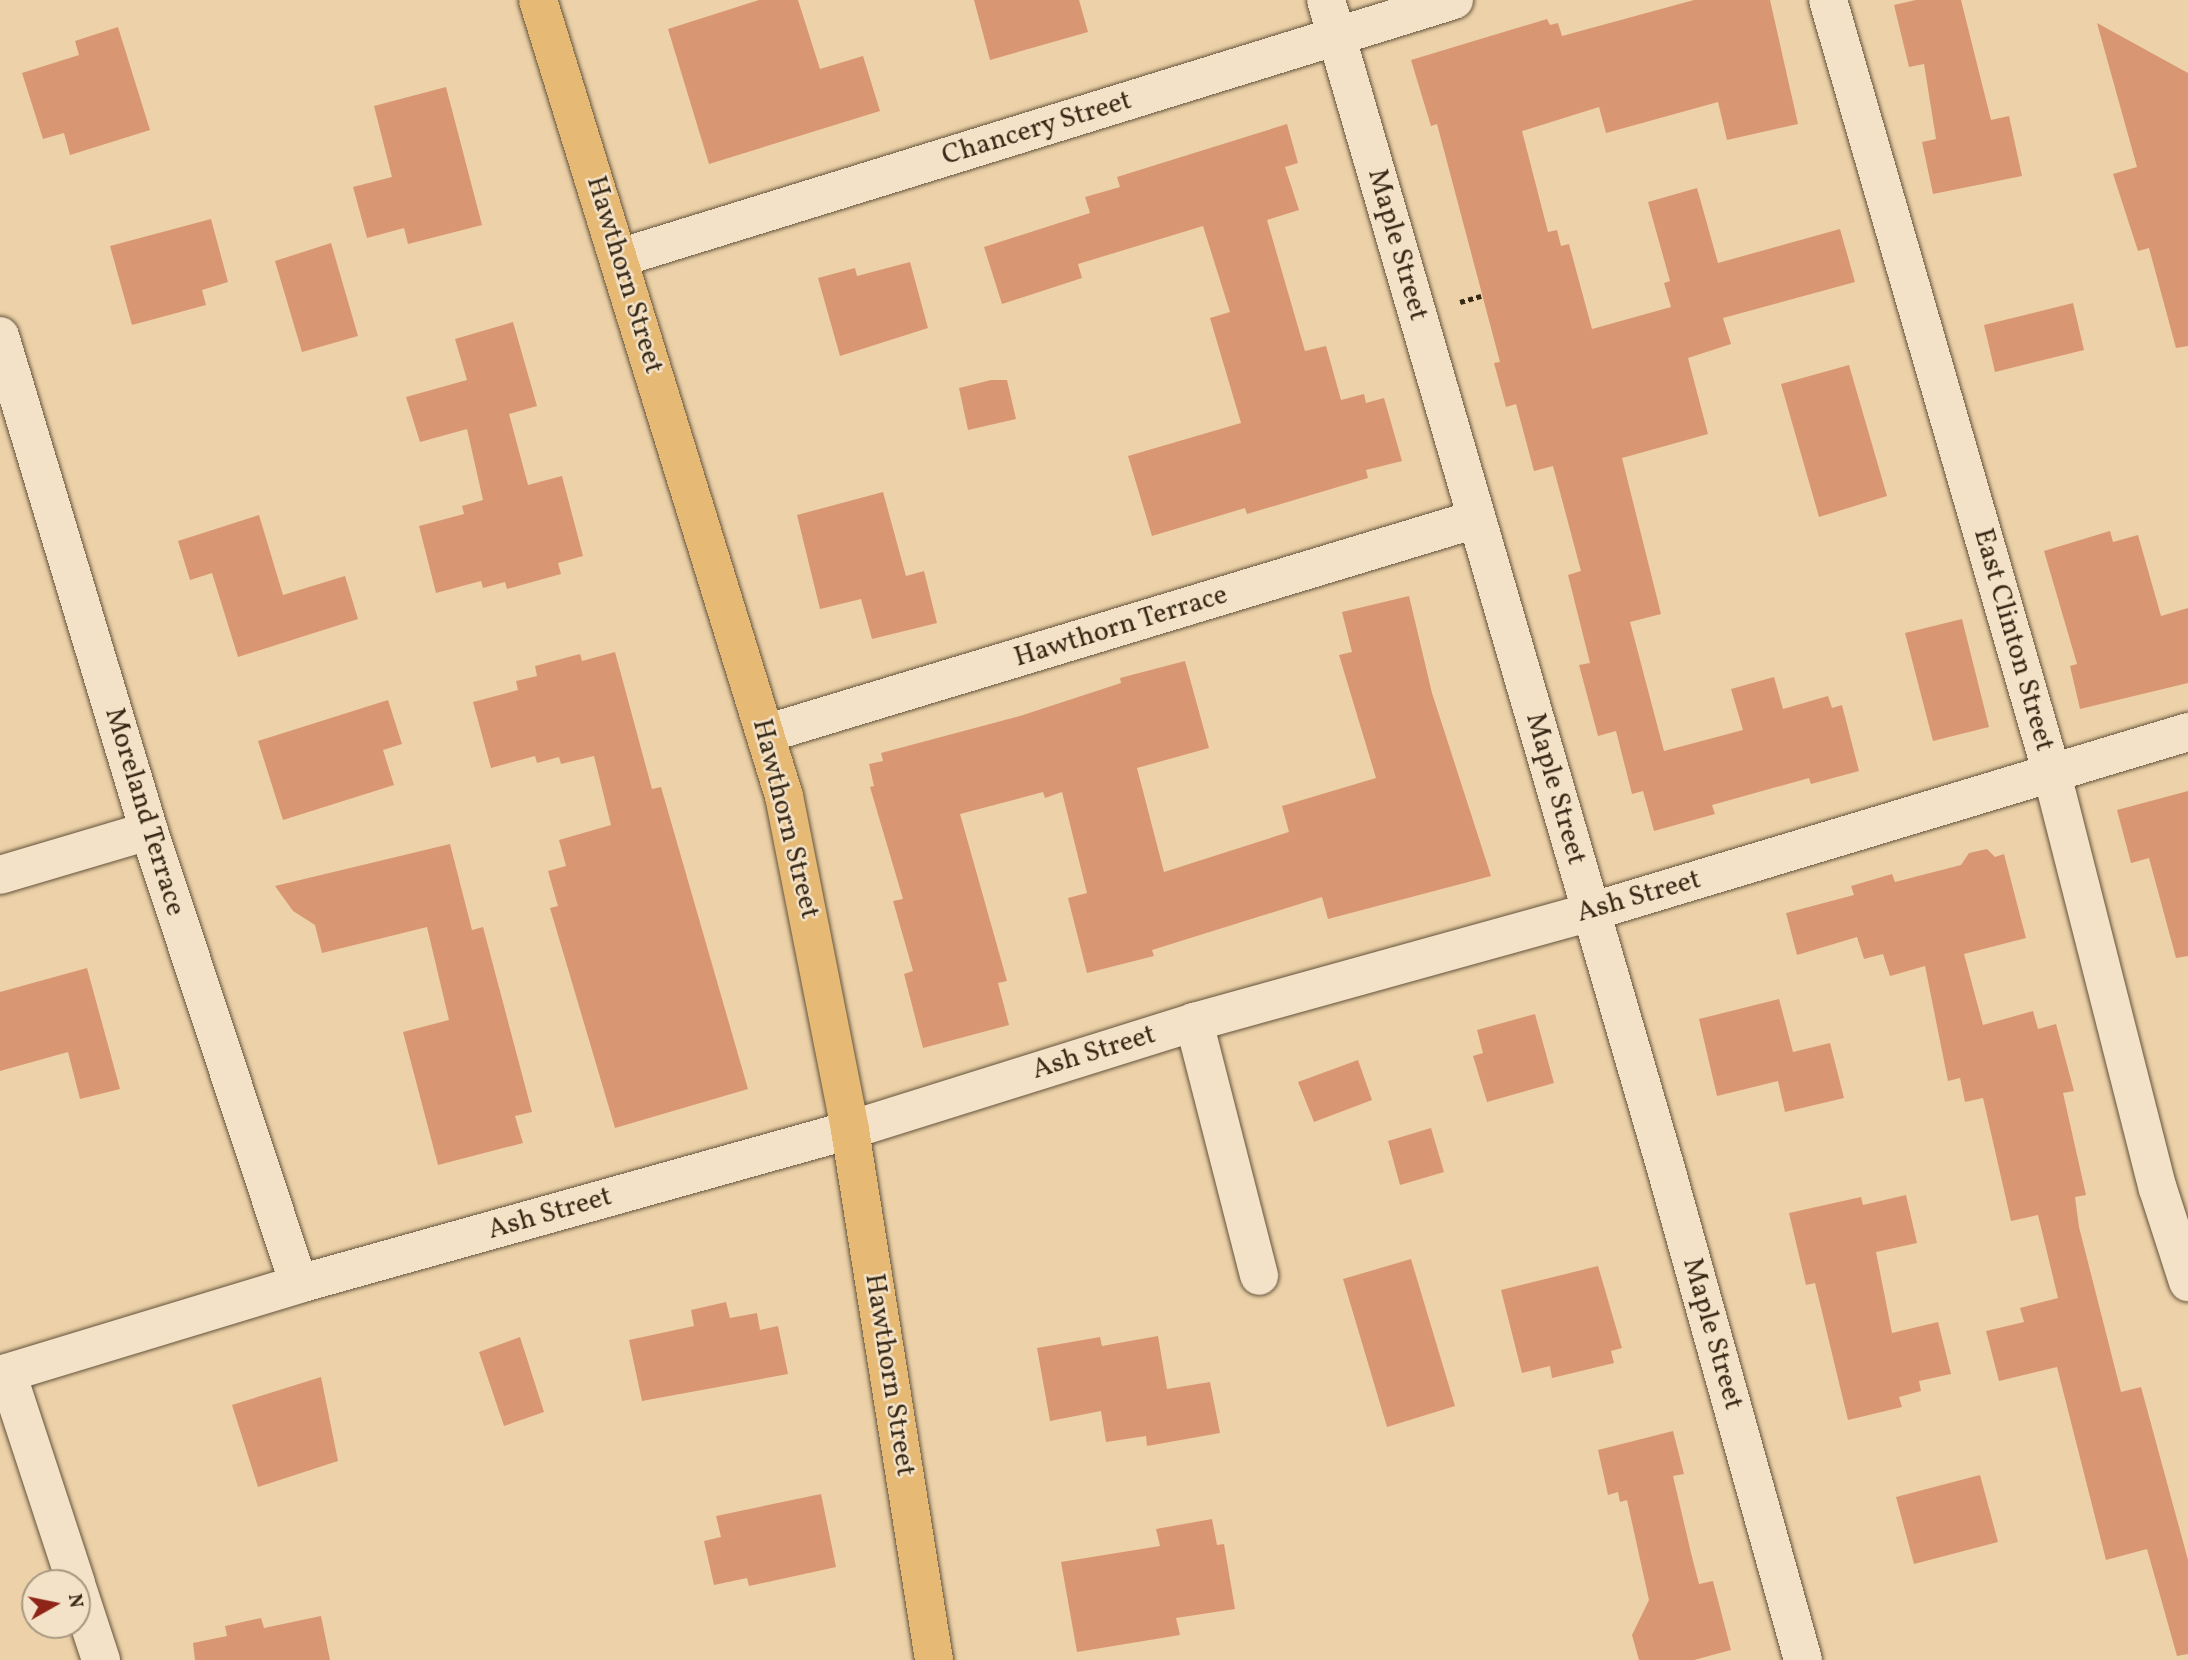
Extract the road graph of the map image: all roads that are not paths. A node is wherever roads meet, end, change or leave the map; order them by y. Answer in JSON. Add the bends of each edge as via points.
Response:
{"nodes":[{"id":1,"x":538,"y":0,"type":"edge"},
{"id":2,"x":1326,"y":0,"type":"edge"},
{"id":3,"x":1454,"y":0,"type":"edge"},
{"id":4,"x":1828,"y":0,"type":"edge"},
{"id":5,"x":1337,"y":37,"type":"junction"},
{"id":6,"x":619,"y":258,"type":"junction"},
{"id":7,"x":0,"y":336,"type":"edge"},
{"id":8,"x":1476,"y":519,"type":"junction"},
{"id":9,"x":2188,"y":732,"type":"edge"},
{"id":10,"x":765,"y":734,"type":"junction"},
{"id":11,"x":2052,"y":774,"type":"junction"},
{"id":12,"x":149,"y":831,"type":"junction"},
{"id":13,"x":0,"y":876,"type":"edge"},
{"id":14,"x":1590,"y":912,"type":"junction"},
{"id":15,"x":1194,"y":1022,"type":"junction"},
{"id":16,"x":850,"y":1130,"type":"junction"},
{"id":17,"x":1259,"y":1276,"type":"dead end"},
{"id":18,"x":2188,"y":1282,"type":"edge"},
{"id":19,"x":299,"y":1284,"type":"junction"},
{"id":20,"x":4,"y":1374,"type":"edge"},
{"id":21,"x":71,"y":1569,"type":"edge"},
{"id":22,"x":91,"y":1630,"type":"edge"},
{"id":23,"x":101,"y":1660,"type":"edge"},
{"id":24,"x":934,"y":1660,"type":"edge"},
{"id":25,"x":1803,"y":1660,"type":"edge"}],
"edges":[{"from":1,"to":6,"type":"main road","name":"Hawthorn Street"},
{"from":2,"to":5,"type":"street","name":"Maple Street"},
{"from":3,"to":5,"type":"street","name":"Chancery Street"},
{"from":4,"to":11,"type":"street","name":"East Clinton Street"},
{"from":5,"to":6,"type":"street","name":"Chancery Street"},
{"from":5,"to":8,"type":"street","name":"Maple Street"},
{"from":6,"to":10,"type":"main road","name":"Hawthorn Street"},
{"from":7,"to":12,"type":"street","name":"Moreland Terrace"},
{"from":8,"to":10,"type":"street","name":"Hawthorn Terrace"},
{"from":8,"to":14,"type":"street","name":"Maple Street"},
{"from":9,"to":11,"type":"street","name":"Ash Street"},
{"from":10,"to":16,"type":"main road","name":"Hawthorn Street","via":[[804,882]]},
{"from":11,"to":14,"type":"street","name":"Ash Street"},
{"from":11,"to":18,"type":"street","name":"East Clinton Street","via":[[2158,1189]]},
{"from":12,"to":13,"type":"street"},
{"from":12,"to":19,"type":"street","name":"Moreland Terrace"},
{"from":14,"to":15,"type":"street","name":"Ash Street"},
{"from":14,"to":25,"type":"street","name":"Maple Street"},
{"from":15,"to":16,"type":"street","name":"Ash Street"},
{"from":15,"to":17,"type":"street"},
{"from":16,"to":19,"type":"street","name":"Ash Street"},
{"from":16,"to":24,"type":"main road","name":"Hawthorn Street"},
{"from":19,"to":20,"type":"street","name":"Ash Street"},
{"from":20,"to":21,"type":"street"},
{"from":22,"to":23,"type":"street"}]}
